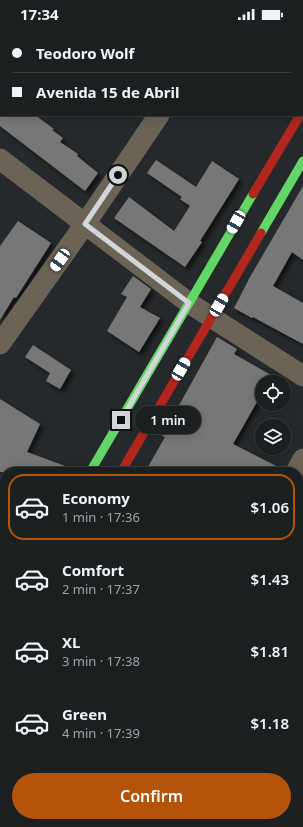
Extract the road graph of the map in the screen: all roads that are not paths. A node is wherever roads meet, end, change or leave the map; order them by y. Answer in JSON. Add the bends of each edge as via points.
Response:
{"nodes":[{"id":1,"x":158,"y":116,"type":"edge"},
{"id":2,"x":299,"y":116,"type":"edge"},
{"id":3,"x":0,"y":159,"type":"edge"},
{"id":4,"x":303,"y":161,"type":"edge"},
{"id":5,"x":85,"y":224,"type":"junction"},
{"id":6,"x":189,"y":303,"type":"junction"},
{"id":7,"x":211,"y":318,"type":"junction"},
{"id":8,"x":0,"y":344,"type":"edge"},
{"id":9,"x":303,"y":376,"type":"edge"},
{"id":10,"x":93,"y":467,"type":"edge"},
{"id":11,"x":124,"y":467,"type":"edge"}],
"edges":[{"from":1,"to":5,"type":"street"},
{"from":2,"to":6,"type":"main road"},
{"from":3,"to":5,"type":"street"},
{"from":4,"to":7,"type":"main road"},
{"from":5,"to":6,"type":"street"},
{"from":5,"to":8,"type":"street"},
{"from":6,"to":7,"type":"street"},
{"from":6,"to":10,"type":"main road"},
{"from":7,"to":9,"type":"street"},
{"from":7,"to":11,"type":"main road"}]}
